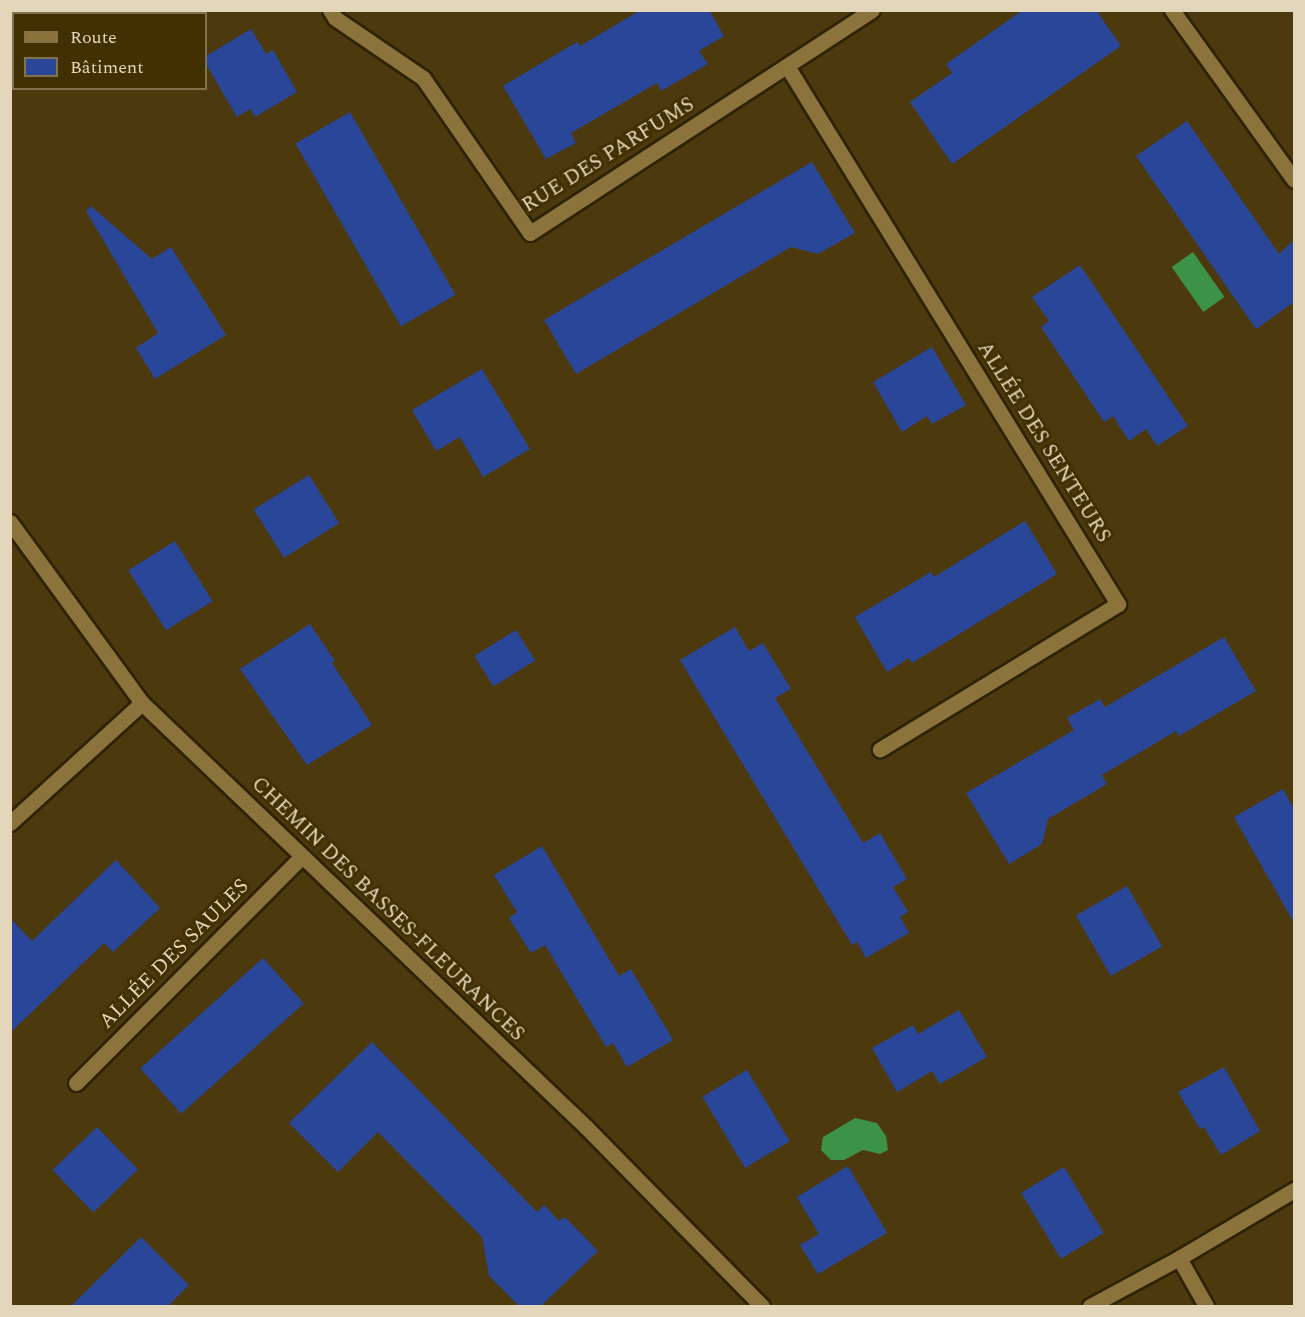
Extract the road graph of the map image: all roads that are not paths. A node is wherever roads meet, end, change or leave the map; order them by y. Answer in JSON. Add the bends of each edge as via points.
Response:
{"nodes":[{"id":1,"x":330,"y":10,"type":"edge"},
{"id":2,"x":872,"y":10,"type":"edge"},
{"id":3,"x":1172,"y":10,"type":"edge"},
{"id":4,"x":787,"y":66,"type":"junction"},
{"id":5,"x":1294,"y":180,"type":"edge"},
{"id":6,"x":10,"y":522,"type":"edge"},
{"id":7,"x":142,"y":703,"type":"junction"},
{"id":8,"x":880,"y":748,"type":"dead end"},
{"id":9,"x":10,"y":823,"type":"edge"},
{"id":10,"x":302,"y":856,"type":"junction"},
{"id":11,"x":76,"y":1083,"type":"dead end"},
{"id":12,"x":1294,"y":1190,"type":"edge"},
{"id":13,"x":1179,"y":1258,"type":"junction"},
{"id":14,"x":762,"y":1306,"type":"edge"},
{"id":15,"x":1090,"y":1306,"type":"edge"},
{"id":16,"x":1206,"y":1306,"type":"edge"}],
"edges":[{"from":1,"to":4,"type":"street","name":"RUE DES PARFUMS","via":[[335,18],[423,78],[530,233]]},
{"from":2,"to":4,"type":"street","name":"RUE DES PARFUMS"},
{"from":3,"to":5,"type":"street"},
{"from":4,"to":8,"type":"street","name":"ALLÉE DES SENTEURS","via":[[1118,604]]},
{"from":6,"to":7,"type":"street","name":"CHEMIN DES BASSES-FLEURANCES"},
{"from":7,"to":9,"type":"street"},
{"from":7,"to":10,"type":"street","name":"CHEMIN DES BASSES-FLEURANCES"},
{"from":10,"to":11,"type":"street","name":"ALLÉE DES SAULES"},
{"from":10,"to":14,"type":"street","name":"CHEMIN DES BASSES-FLEURANCES","via":[[587,1128]]},
{"from":12,"to":13,"type":"street"},
{"from":13,"to":15,"type":"street"},
{"from":13,"to":16,"type":"street"}]}
